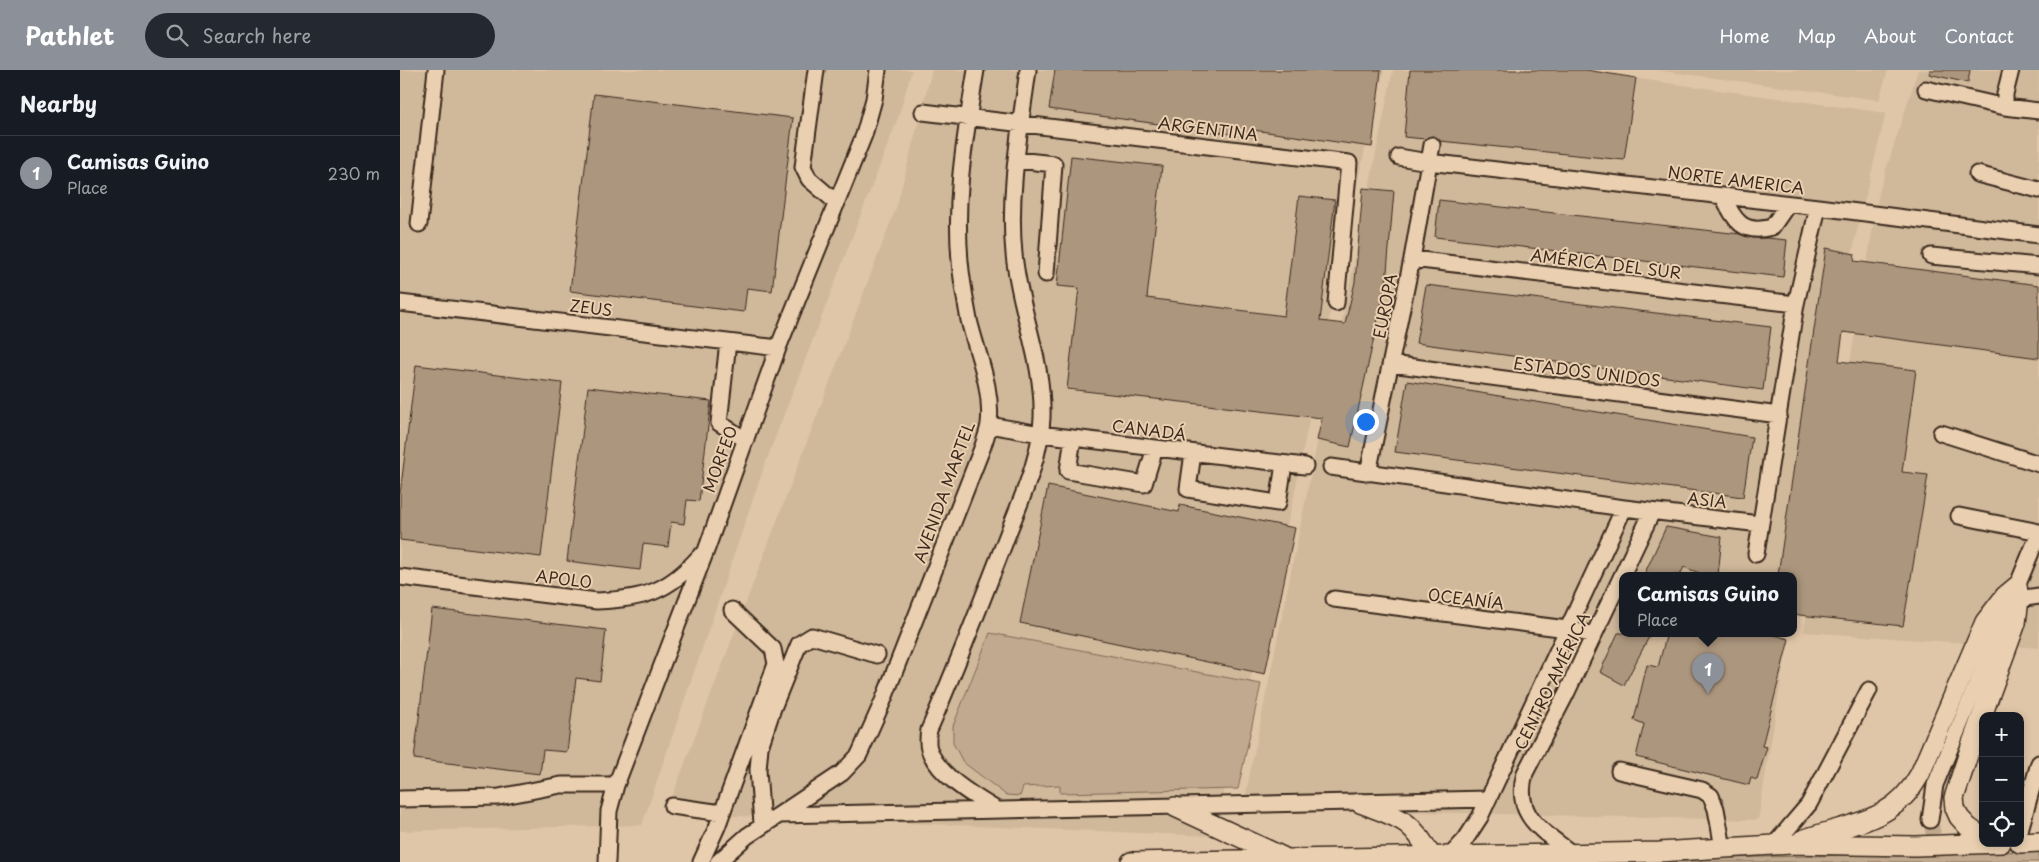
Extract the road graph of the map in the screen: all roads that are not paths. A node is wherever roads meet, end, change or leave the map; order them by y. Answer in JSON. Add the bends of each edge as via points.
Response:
{"nodes":[{"id":1,"x":436,"y":70,"type":"edge"},
{"id":2,"x":816,"y":70,"type":"edge"},
{"id":3,"x":878,"y":70,"type":"edge"},
{"id":4,"x":976,"y":70,"type":"edge"},
{"id":5,"x":1028,"y":70,"type":"edge"},
{"id":6,"x":2011,"y":70,"type":"edge"},
{"id":7,"x":1926,"y":89,"type":"dead end"},
{"id":8,"x":2005,"y":107,"type":"junction"},
{"id":9,"x":2039,"y":111,"type":"edge"},
{"id":10,"x":923,"y":112,"type":"dead end"},
{"id":11,"x":968,"y":118,"type":"junction"},
{"id":12,"x":1020,"y":125,"type":"junction"},
{"id":13,"x":1432,"y":145,"type":"dead end"},
{"id":14,"x":1399,"y":157,"type":"dead end"},
{"id":15,"x":1017,"y":160,"type":"junction"},
{"id":16,"x":1428,"y":162,"type":"junction"},
{"id":17,"x":1977,"y":174,"type":"dead end"},
{"id":18,"x":2039,"y":190,"type":"edge"},
{"id":19,"x":1723,"y":196,"type":"junction"},
{"id":20,"x":836,"y":203,"type":"junction"},
{"id":21,"x":1788,"y":204,"type":"junction"},
{"id":22,"x":1818,"y":207,"type":"junction"},
{"id":23,"x":419,"y":224,"type":"dead end"},
{"id":24,"x":2039,"y":235,"type":"edge"},
{"id":25,"x":1932,"y":256,"type":"dead end"},
{"id":26,"x":1412,"y":259,"type":"junction"},
{"id":27,"x":2039,"y":266,"type":"edge"},
{"id":28,"x":1046,"y":274,"type":"dead end"},
{"id":29,"x":400,"y":303,"type":"edge"},
{"id":30,"x":1336,"y":303,"type":"dead end"},
{"id":31,"x":1796,"y":304,"type":"junction"},
{"id":32,"x":728,"y":342,"type":"junction"},
{"id":33,"x":778,"y":348,"type":"junction"},
{"id":34,"x":1391,"y":364,"type":"junction"},
{"id":35,"x":1778,"y":415,"type":"junction"},
{"id":36,"x":988,"y":425,"type":"junction"},
{"id":37,"x":1941,"y":433,"type":"dead end"},
{"id":38,"x":1040,"y":434,"type":"junction"},
{"id":39,"x":1074,"y":438,"type":"junction"},
{"id":40,"x":746,"y":440,"type":"junction"},
{"id":41,"x":1155,"y":448,"type":"junction"},
{"id":42,"x":1193,"y":453,"type":"junction"},
{"id":43,"x":1284,"y":464,"type":"junction"},
{"id":44,"x":2039,"y":464,"type":"edge"},
{"id":45,"x":1305,"y":466,"type":"dead end"},
{"id":46,"x":1331,"y":467,"type":"dead end"},
{"id":47,"x":1368,"y":473,"type":"junction"},
{"id":48,"x":1624,"y":508,"type":"junction"},
{"id":49,"x":1652,"y":512,"type":"junction"},
{"id":50,"x":1959,"y":516,"type":"dead end"},
{"id":51,"x":1760,"y":524,"type":"junction"},
{"id":52,"x":2039,"y":533,"type":"edge"},
{"id":53,"x":707,"y":548,"type":"junction"},
{"id":54,"x":1756,"y":554,"type":"dead end"},
{"id":55,"x":1624,"y":572,"type":"edge"},
{"id":56,"x":400,"y":577,"type":"edge"},
{"id":57,"x":1619,"y":582,"type":"edge"},
{"id":58,"x":2016,"y":595,"type":"junction"},
{"id":59,"x":2039,"y":596,"type":"edge"},
{"id":60,"x":1334,"y":599,"type":"dead end"},
{"id":61,"x":732,"y":610,"type":"dead end"},
{"id":62,"x":1566,"y":629,"type":"junction"},
{"id":63,"x":1594,"y":635,"type":"junction"},
{"id":64,"x":877,"y":655,"type":"dead end"},
{"id":65,"x":1869,"y":690,"type":"dead end"},
{"id":66,"x":2039,"y":763,"type":"edge"},
{"id":67,"x":1619,"y":772,"type":"dead end"},
{"id":68,"x":616,"y":785,"type":"junction"},
{"id":69,"x":400,"y":799,"type":"edge"},
{"id":70,"x":1488,"y":799,"type":"junction"},
{"id":71,"x":1360,"y":803,"type":"junction"},
{"id":72,"x":672,"y":806,"type":"dead end"},
{"id":73,"x":1175,"y":807,"type":"junction"},
{"id":74,"x":997,"y":810,"type":"junction"},
{"id":75,"x":722,"y":813,"type":"junction"},
{"id":76,"x":779,"y":815,"type":"junction"},
{"id":77,"x":2024,"y":816,"type":"edge"},
{"id":78,"x":1930,"y":820,"type":"tunnel mouth"},
{"id":79,"x":762,"y":824,"type":"junction"},
{"id":80,"x":1979,"y":835,"type":"edge"},
{"id":81,"x":2024,"y":842,"type":"edge"},
{"id":82,"x":2039,"y":842,"type":"edge"},
{"id":83,"x":1782,"y":844,"type":"junction"},
{"id":84,"x":1979,"y":844,"type":"edge"},
{"id":85,"x":1723,"y":848,"type":"junction"},
{"id":86,"x":1571,"y":853,"type":"junction"},
{"id":87,"x":1440,"y":856,"type":"junction"},
{"id":88,"x":1289,"y":860,"type":"junction"},
{"id":89,"x":607,"y":862,"type":"edge"},
{"id":90,"x":701,"y":862,"type":"edge"},
{"id":91,"x":718,"y":862,"type":"edge"},
{"id":92,"x":1131,"y":862,"type":"edge"}],
"edges":[{"from":1,"to":23,"type":"street"},
{"from":2,"to":20,"type":"street","via":[[803,167],[809,179]]},
{"from":3,"to":20,"type":"street","name":"MORFEO","via":[[864,135]]},
{"from":4,"to":11,"type":"street","name":"AVENIDA MARTEL"},
{"from":5,"to":12,"type":"street"},
{"from":6,"to":8,"type":"street"},
{"from":7,"to":8,"type":"street"},
{"from":8,"to":9,"type":"street"},
{"from":10,"to":11,"type":"street","name":"ARGENTINA"},
{"from":11,"to":12,"type":"street","name":"ARGENTINA"},
{"from":11,"to":36,"type":"street","name":"AVENIDA MARTEL","via":[[960,170],[958,232],[969,320],[986,382]]},
{"from":12,"to":15,"type":"street"},
{"from":12,"to":30,"type":"street","name":"ARGENTINA","via":[[1349,163]]},
{"from":13,"to":16,"type":"street","name":"EUROPA"},
{"from":14,"to":16,"type":"street"},
{"from":15,"to":28,"type":"street","via":[[1054,164]]},
{"from":15,"to":38,"type":"street","via":[[1014,256],[1041,383]]},
{"from":16,"to":19,"type":"street","name":"NORTE AMERICA"},
{"from":16,"to":26,"type":"street","name":"EUROPA"},
{"from":17,"to":18,"type":"street"},
{"from":19,"to":21,"type":"street","name":"NORTE AMERICA"},
{"from":19,"to":21,"type":"street","via":[[1732,217],[1759,231],[1772,227]]},
{"from":20,"to":33,"type":"street","name":"MORFEO"},
{"from":21,"to":22,"type":"street","name":"NORTE AMERICA"},
{"from":22,"to":24,"type":"street","name":"NORTE AMERICA"},
{"from":22,"to":31,"type":"street"},
{"from":25,"to":27,"type":"street"},
{"from":26,"to":31,"type":"street","name":"AMÉRICA DEL SUR"},
{"from":26,"to":34,"type":"street","name":"EUROPA"},
{"from":29,"to":32,"type":"street","name":"ZEUS"},
{"from":31,"to":35,"type":"street"},
{"from":32,"to":33,"type":"street","name":"ZEUS"},
{"from":32,"to":40,"type":"street","via":[[719,424]]},
{"from":33,"to":40,"type":"street","name":"MORFEO"},
{"from":34,"to":35,"type":"street","name":"ESTADOS UNIDOS"},
{"from":34,"to":47,"type":"street","name":"EUROPA"},
{"from":35,"to":51,"type":"street"},
{"from":36,"to":38,"type":"street","name":"CANADÁ"},
{"from":36,"to":76,"type":"street","name":"AVENIDA MARTEL","via":[[983,446],[859,755],[842,773]]},
{"from":37,"to":44,"type":"street"},
{"from":38,"to":39,"type":"street","name":"CANADÁ"},
{"from":38,"to":74,"type":"street","via":[[1031,473],[958,664],[929,730],[929,749],[940,768],[972,795]]},
{"from":39,"to":41,"type":"street","name":"CANADÁ"},
{"from":39,"to":41,"type":"street","via":[[1068,471],[1144,484]]},
{"from":40,"to":53,"type":"street","name":"MORFEO"},
{"from":41,"to":42,"type":"street","name":"CANADÁ"},
{"from":42,"to":43,"type":"street","name":"CANADÁ"},
{"from":42,"to":43,"type":"street","via":[[1188,490],[1278,503]]},
{"from":43,"to":45,"type":"street","name":"CANADÁ"},
{"from":46,"to":47,"type":"street","name":"ASIA"},
{"from":47,"to":48,"type":"street","name":"ASIA"},
{"from":48,"to":49,"type":"street","name":"ASIA"},
{"from":48,"to":62,"type":"street","name":"CENTRO AMÉRICA"},
{"from":49,"to":51,"type":"street","name":"ASIA"},
{"from":49,"to":55,"type":"street","name":"CENTRO AMÉRICA"},
{"from":50,"to":52,"type":"street"},
{"from":51,"to":54,"type":"street"},
{"from":52,"to":58,"type":"street"},
{"from":53,"to":56,"type":"street","name":"APOLO","via":[[685,573],[669,584],[650,594],[627,600],[597,600]]},
{"from":53,"to":68,"type":"street","name":"MORFEO"},
{"from":57,"to":63,"type":"street","name":"CENTRO AMÉRICA"},
{"from":58,"to":59,"type":"street"},
{"from":58,"to":78,"type":"street","via":[[1936,785]]},
{"from":58,"to":80,"type":"main road","via":[[2016,623],[1954,798],[1959,816]]},
{"from":58,"to":83,"type":"main road","via":[[2005,596],[1985,622],[1920,774],[1904,798],[1868,820]]},
{"from":60,"to":62,"type":"street","name":"OCEANÍA"},
{"from":61,"to":75,"type":"street","via":[[773,649],[776,664]]},
{"from":62,"to":63,"type":"street","name":"OCEANÍA"},
{"from":62,"to":70,"type":"street","name":"CENTRO AMÉRICA"},
{"from":63,"to":86,"type":"street","name":"CENTRO AMÉRICA","via":[[1522,785],[1528,816]]},
{"from":64,"to":79,"type":"street","via":[[812,636],[800,644],[760,747],[758,770]]},
{"from":65,"to":83,"type":"street","via":[[1809,804]]},
{"from":66,"to":77,"type":"street"},
{"from":67,"to":85,"type":"street","via":[[1702,790],[1712,796]]},
{"from":68,"to":69,"type":"street","via":[[561,785],[499,797]]},
{"from":68,"to":89,"type":"street","name":"MORFEO","via":[[610,811]]},
{"from":70,"to":71,"type":"street"},
{"from":70,"to":87,"type":"street","name":"CENTRO AMÉRICA","via":[[1465,840]]},
{"from":71,"to":73,"type":"street"},
{"from":71,"to":87,"type":"main road","via":[[1412,826]]},
{"from":72,"to":75,"type":"street"},
{"from":73,"to":74,"type":"street"},
{"from":73,"to":88,"type":"main road"},
{"from":74,"to":76,"type":"street"},
{"from":75,"to":90,"type":"street"},
{"from":76,"to":79,"type":"street","name":"AVENIDA MARTEL"},
{"from":79,"to":91,"type":"street","name":"AVENIDA MARTEL"},
{"from":81,"to":82,"type":"main road"},
{"from":83,"to":84,"type":"main road"},
{"from":83,"to":85,"type":"main road"},
{"from":85,"to":86,"type":"main road"},
{"from":86,"to":87,"type":"main road"},
{"from":87,"to":88,"type":"main road"},
{"from":88,"to":92,"type":"main road"}]}
